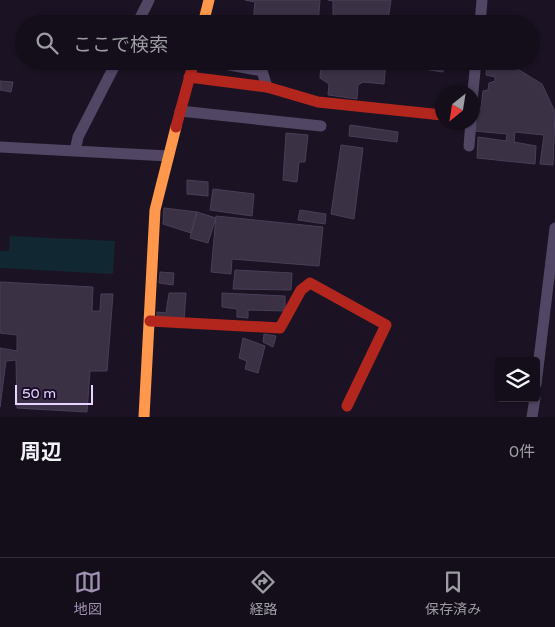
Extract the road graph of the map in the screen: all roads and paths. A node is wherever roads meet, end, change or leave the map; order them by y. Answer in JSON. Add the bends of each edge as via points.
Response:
{"nodes":[{"id":1,"x":149,"y":0,"type":"edge"},
{"id":2,"x":209,"y":0,"type":"edge"},
{"id":3,"x":482,"y":0,"type":"edge"},
{"id":4,"x":142,"y":15,"type":"edge"},
{"id":5,"x":205,"y":15,"type":"edge"},
{"id":6,"x":481,"y":15,"type":"edge"},
{"id":7,"x":113,"y":70,"type":"edge"},
{"id":8,"x":192,"y":70,"type":"edge"},
{"id":9,"x":257,"y":70,"type":"edge"},
{"id":10,"x":475,"y":70,"type":"edge"},
{"id":11,"x":190,"y":77,"type":"junction"},
{"id":12,"x":474,"y":85,"type":"edge"},
{"id":13,"x":267,"y":87,"type":"junction"},
{"id":14,"x":180,"y":111,"type":"junction"},
{"id":15,"x":435,"y":114,"type":"edge"},
{"id":16,"x":321,"y":126,"type":"dead end"},
{"id":17,"x":470,"y":130,"type":"edge"},
{"id":18,"x":469,"y":146,"type":"dead end"},
{"id":19,"x":0,"y":147,"type":"edge"},
{"id":20,"x":75,"y":151,"type":"junction"},
{"id":21,"x":168,"y":156,"type":"junction"},
{"id":22,"x":555,"y":228,"type":"edge"},
{"id":23,"x":150,"y":321,"type":"junction"},
{"id":24,"x":539,"y":357,"type":"edge"},
{"id":25,"x":534,"y":402,"type":"edge"},
{"id":26,"x":347,"y":406,"type":"dead end"},
{"id":27,"x":144,"y":417,"type":"edge"},
{"id":28,"x":532,"y":417,"type":"edge"}],
"edges":[{"from":1,"to":4,"type":"street"},
{"from":2,"to":5,"type":"street"},
{"from":3,"to":6,"type":"street"},
{"from":7,"to":20,"type":"street","via":[[78,137]]},
{"from":8,"to":11,"type":"street"},
{"from":9,"to":13,"type":"street","via":[[262,71]]},
{"from":10,"to":12,"type":"street"},
{"from":11,"to":13,"type":"street"},
{"from":11,"to":14,"type":"street"},
{"from":13,"to":15,"type":"street","via":[[318,102]]},
{"from":14,"to":16,"type":"street"},
{"from":14,"to":21,"type":"street"},
{"from":17,"to":18,"type":"street"},
{"from":19,"to":20,"type":"street"},
{"from":20,"to":21,"type":"street"},
{"from":21,"to":23,"type":"street","via":[[155,210]]},
{"from":22,"to":24,"type":"street"},
{"from":23,"to":26,"type":"street","via":[[280,328],[301,290],[310,283],[386,325]]},
{"from":23,"to":27,"type":"street"},
{"from":25,"to":28,"type":"street"}]}
